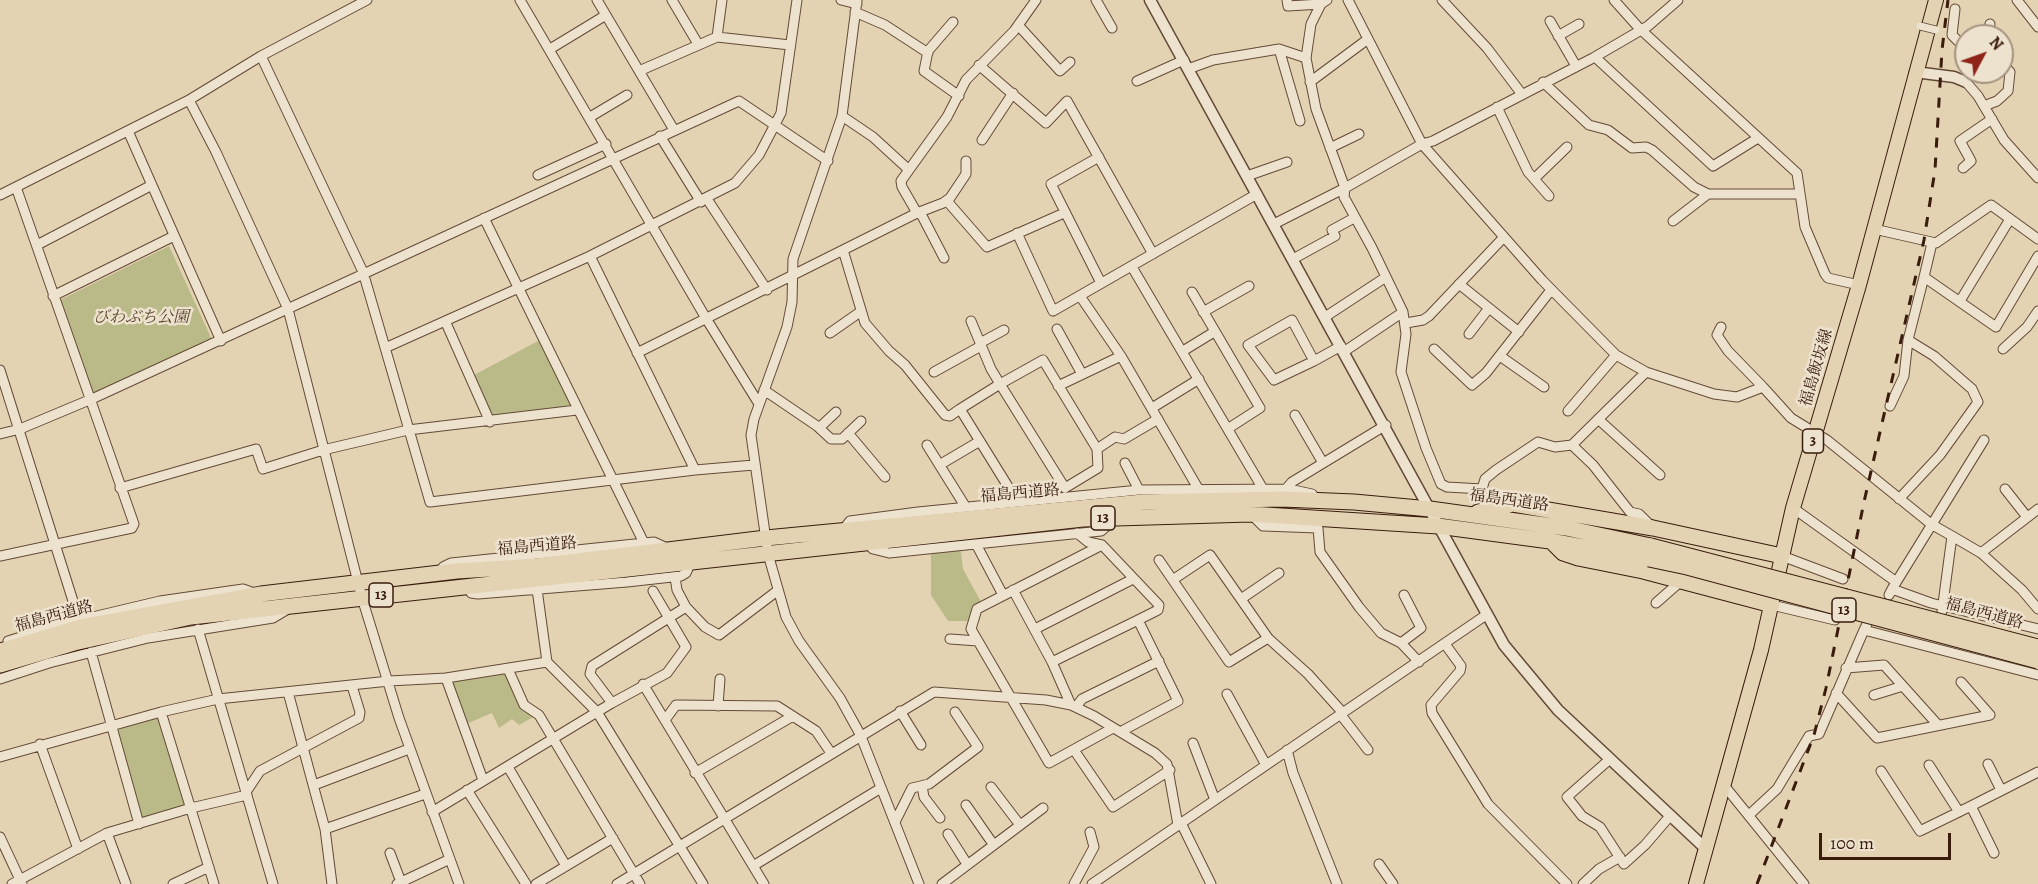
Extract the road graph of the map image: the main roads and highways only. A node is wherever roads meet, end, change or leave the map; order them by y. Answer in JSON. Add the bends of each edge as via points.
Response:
{"nodes":[{"id":1,"x":1935,"y":0,"type":"edge"},
{"id":2,"x":1472,"y":514,"type":"junction"},
{"id":3,"x":1550,"y":541,"type":"junction"},
{"id":4,"x":1650,"y":553,"type":"junction"},
{"id":5,"x":1782,"y":556,"type":"junction"},
{"id":6,"x":360,"y":590,"type":"junction"},
{"id":7,"x":1772,"y":604,"type":"junction"},
{"id":8,"x":2038,"y":647,"type":"edge"},
{"id":9,"x":0,"y":651,"type":"edge"},
{"id":10,"x":2038,"y":661,"type":"edge"},
{"id":11,"x":0,"y":665,"type":"edge"},
{"id":12,"x":1696,"y":884,"type":"edge"}],
"edges":[{"from":1,"to":5,"type":"main road","name":"福島飯坂線","number":"3"},
{"from":2,"to":4,"type":"highway","name":"福島西道路","number":"13","via":[[1566,528]]},
{"from":2,"to":5,"type":"highway","via":[[1513,504],[1653,528]]},
{"from":2,"to":6,"type":"highway","name":"福島西道路","number":"13","via":[[1317,500],[1143,502],[438,574]]},
{"from":3,"to":4,"type":"highway","name":"福島西道路","number":"13"},
{"from":3,"to":6,"type":"highway","name":"福島西道路","number":"13","via":[[1438,526],[1250,514],[1117,518],[468,585]]},
{"from":3,"to":7,"type":"highway","via":[[1563,553],[1578,558]]},
{"from":4,"to":8,"type":"highway","name":"福島西道路","number":"13","bridge":true},
{"from":4,"to":10,"type":"highway","name":"福島西道路","number":"13","bridge":true,"via":[[1687,567]]},
{"from":5,"to":7,"type":"main road","name":"福島飯坂線","number":"3"},
{"from":6,"to":9,"type":"highway","name":"福島西道路","number":"13","via":[[257,595],[81,627]]},
{"from":6,"to":11,"type":"highway","name":"福島西道路","number":"13","via":[[144,626]]},
{"from":7,"to":12,"type":"main road","name":"福島飯坂線","number":"3"}]}
